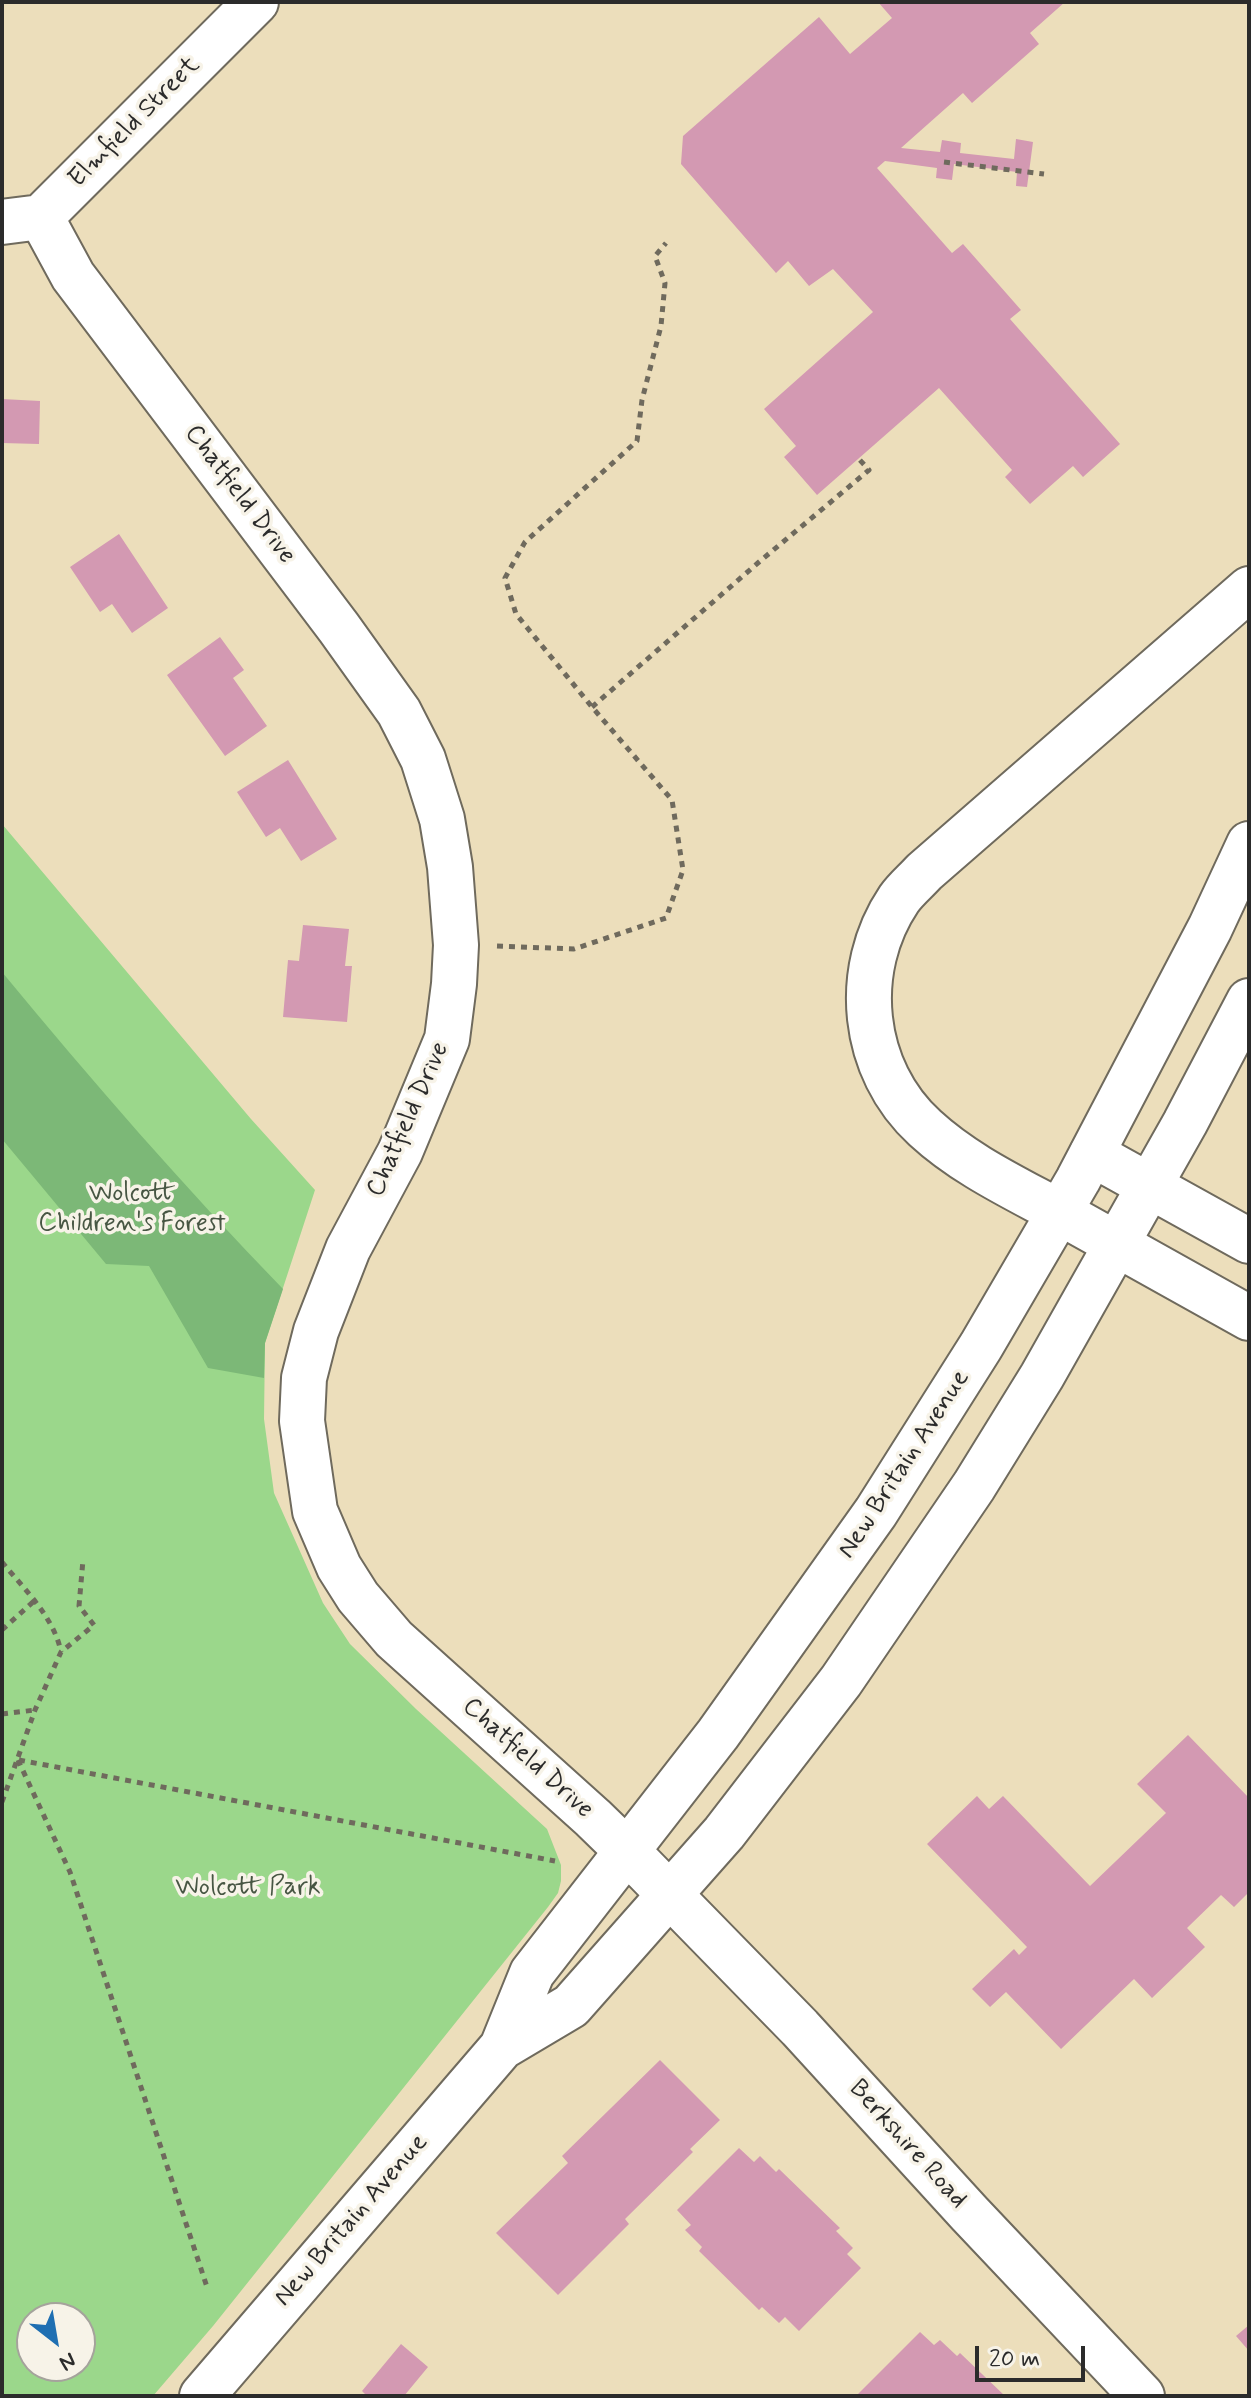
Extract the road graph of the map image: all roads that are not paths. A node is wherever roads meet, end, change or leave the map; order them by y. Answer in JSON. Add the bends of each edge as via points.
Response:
{"nodes":[{"id":1,"x":256,"y":2,"type":"edge"},
{"id":2,"x":22,"y":219,"type":"edge"},
{"id":3,"x":1249,"y":589,"type":"edge"},
{"id":4,"x":1249,"y":844,"type":"edge"},
{"id":5,"x":1249,"y":1001,"type":"edge"},
{"id":6,"x":1092,"y":1154,"type":"junction"},
{"id":7,"x":1150,"y":1186,"type":"junction"},
{"id":8,"x":1059,"y":1212,"type":"junction"},
{"id":9,"x":1249,"y":1241,"type":"edge"},
{"id":10,"x":1117,"y":1245,"type":"junction"},
{"id":11,"x":1249,"y":1318,"type":"edge"},
{"id":12,"x":628,"y":1852,"type":"junction"},
{"id":13,"x":670,"y":1896,"type":"junction"},
{"id":14,"x":502,"y":2047,"type":"junction"},
{"id":15,"x":202,"y":2396,"type":"edge"},
{"id":16,"x":1142,"y":2396,"type":"edge"}],
"edges":[{"from":1,"to":2,"type":"main road","name":"Elmfield Street"},
{"from":2,"to":12,"type":"main road","name":"Chatfield Drive","via":[[73,276],[339,628],[399,712],[423,759],[450,867],[456,945],[447,1039],[400,1152],[348,1249],[313,1343],[304,1378],[302,1421],[315,1511],[339,1567],[394,1639]]},
{"from":3,"to":8,"type":"main road","via":[[924,872],[900,897],[877,944],[869,984],[871,1030],[880,1062],[903,1103],[945,1146]]},
{"from":4,"to":6,"type":"main road","name":"New Britain Avenue"},
{"from":5,"to":7,"type":"main road","name":"New Britain Avenue"},
{"from":6,"to":7,"type":"main road"},
{"from":6,"to":8,"type":"main road","name":"New Britain Avenue"},
{"from":7,"to":9,"type":"main road"},
{"from":7,"to":10,"type":"main road","name":"New Britain Avenue"},
{"from":8,"to":10,"type":"main road"},
{"from":8,"to":12,"type":"main road","name":"New Britain Avenue","via":[[868,1525]]},
{"from":10,"to":11,"type":"main road"},
{"from":10,"to":13,"type":"main road","name":"New Britain Avenue","via":[[1008,1432],[891,1609],[781,1761]]},
{"from":12,"to":13,"type":"main road","name":"Chatfield Drive"},
{"from":12,"to":14,"type":"main road","name":"New Britain Avenue","via":[[532,1973]]},
{"from":13,"to":14,"type":"main road","name":"New Britain Avenue","via":[[571,2006]]},
{"from":13,"to":16,"type":"main road","name":"Berkshire Road"},
{"from":14,"to":15,"type":"main road","name":"New Britain Avenue"}]}
